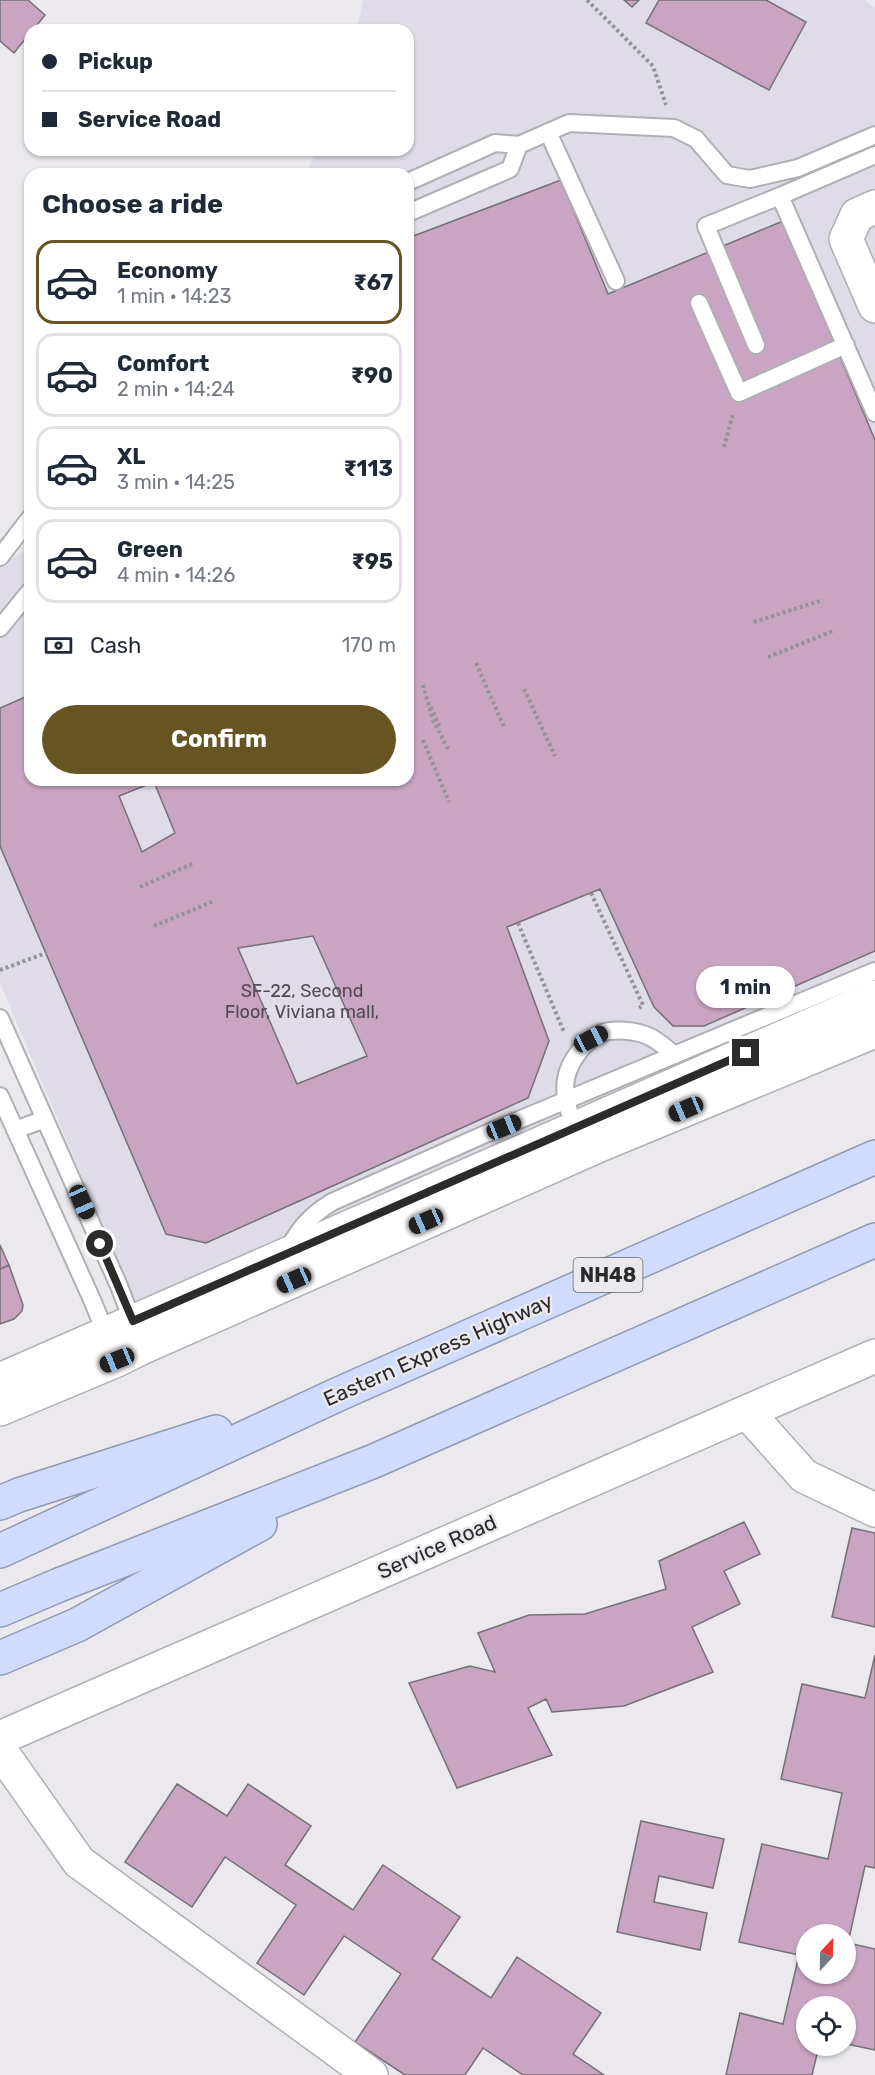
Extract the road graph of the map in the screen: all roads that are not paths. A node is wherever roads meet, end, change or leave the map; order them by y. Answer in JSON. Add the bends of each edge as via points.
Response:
{"nodes":[{"id":1,"x":548,"y":132,"type":"junction"},
{"id":2,"x":875,"y":135,"type":"edge"},
{"id":3,"x":519,"y":145,"type":"junction"},
{"id":4,"x":875,"y":155,"type":"edge"},
{"id":5,"x":798,"y":168,"type":"junction"},
{"id":6,"x":414,"y":179,"type":"edge"},
{"id":7,"x":808,"y":184,"type":"junction"},
{"id":8,"x":780,"y":196,"type":"junction"},
{"id":9,"x":875,"y":207,"type":"edge"},
{"id":10,"x":414,"y":210,"type":"edge"},
{"id":11,"x":616,"y":280,"type":"dead end"},
{"id":12,"x":699,"y":303,"type":"dead end"},
{"id":13,"x":875,"y":306,"type":"edge"},
{"id":14,"x":756,"y":345,"type":"dead end"},
{"id":15,"x":846,"y":345,"type":"junction"},
{"id":16,"x":875,"y":413,"type":"edge"},
{"id":17,"x":24,"y":526,"type":"edge"},
{"id":18,"x":0,"y":557,"type":"edge"},
{"id":19,"x":24,"y":598,"type":"edge"},
{"id":20,"x":0,"y":628,"type":"edge"},
{"id":21,"x":875,"y":971,"type":"edge"},
{"id":22,"x":875,"y":997,"type":"edge"},
{"id":23,"x":0,"y":1018,"type":"edge"},
{"id":24,"x":875,"y":1031,"type":"edge"},
{"id":25,"x":675,"y":1055,"type":"junction"},
{"id":26,"x":0,"y":1096,"type":"edge"},
{"id":27,"x":570,"y":1115,"type":"junction"},
{"id":28,"x":45,"y":1119,"type":"junction"},
{"id":29,"x":15,"y":1130,"type":"junction"},
{"id":30,"x":875,"y":1157,"type":"edge"},
{"id":31,"x":875,"y":1240,"type":"edge"},
{"id":32,"x":124,"y":1341,"type":"junction"},
{"id":33,"x":875,"y":1356,"type":"edge"},
{"id":34,"x":0,"y":1380,"type":"edge"},
{"id":35,"x":340,"y":1393,"type":"junction"},
{"id":36,"x":0,"y":1409,"type":"edge"},
{"id":37,"x":747,"y":1412,"type":"junction"},
{"id":38,"x":374,"y":1461,"type":"junction"},
{"id":39,"x":0,"y":1503,"type":"edge"},
{"id":40,"x":875,"y":1510,"type":"edge"},
{"id":41,"x":0,"y":1551,"type":"edge"},
{"id":42,"x":0,"y":1610,"type":"edge"},
{"id":43,"x":0,"y":1658,"type":"edge"},
{"id":44,"x":0,"y":1738,"type":"edge"},
{"id":45,"x":0,"y":1750,"type":"edge"},
{"id":46,"x":371,"y":2075,"type":"edge"}],
"edges":[{"from":1,"to":3,"type":"lane"},
{"from":1,"to":5,"type":"lane","via":[[569,123],[674,128],[696,139],[727,176],[750,179]]},
{"from":1,"to":11,"type":"lane"},
{"from":2,"to":5,"type":"lane"},
{"from":3,"to":6,"type":"lane","via":[[495,143]]},
{"from":3,"to":10,"type":"lane","via":[[510,169]]},
{"from":4,"to":7,"type":"lane"},
{"from":5,"to":7,"type":"lane"},
{"from":7,"to":8,"type":"lane"},
{"from":8,"to":14,"type":"lane","via":[[706,226]]},
{"from":8,"to":15,"type":"lane"},
{"from":9,"to":13,"type":"street","via":[[857,215],[846,238]]},
{"from":12,"to":15,"type":"lane","via":[[739,393]]},
{"from":15,"to":16,"type":"lane"},
{"from":17,"to":18,"type":"lane"},
{"from":19,"to":20,"type":"lane"},
{"from":21,"to":25,"type":"lane"},
{"from":22,"to":27,"type":"street"},
{"from":23,"to":28,"type":"lane"},
{"from":24,"to":32,"type":"street"},
{"from":25,"to":27,"type":"lane"},
{"from":25,"to":27,"type":"lane","via":[[649,1036],[623,1031],[604,1032],[591,1039],[574,1059],[566,1078]]},
{"from":26,"to":29,"type":"lane"},
{"from":27,"to":32,"type":"street","via":[[486,1150]]},
{"from":28,"to":29,"type":"lane"},
{"from":28,"to":32,"type":"lane","via":[[119,1286]]},
{"from":29,"to":32,"type":"lane"},
{"from":30,"to":35,"type":"highway","name":"Eastern Express Highway","number":"NH48"},
{"from":31,"to":38,"type":"highway"},
{"from":32,"to":34,"type":"street"},
{"from":32,"to":36,"type":"street"},
{"from":33,"to":37,"type":"street","name":"Service Road"},
{"from":35,"to":39,"type":"highway"},
{"from":35,"to":41,"type":"highway","name":"Eastern Express Highway","number":"NH48"},
{"from":37,"to":40,"type":"street","via":[[804,1476]]},
{"from":37,"to":44,"type":"street","name":"Service Road"},
{"from":38,"to":42,"type":"highway"},
{"from":38,"to":43,"type":"highway","via":[[77,1625]]},
{"from":45,"to":46,"type":"street","via":[[79,1862]]}]}
